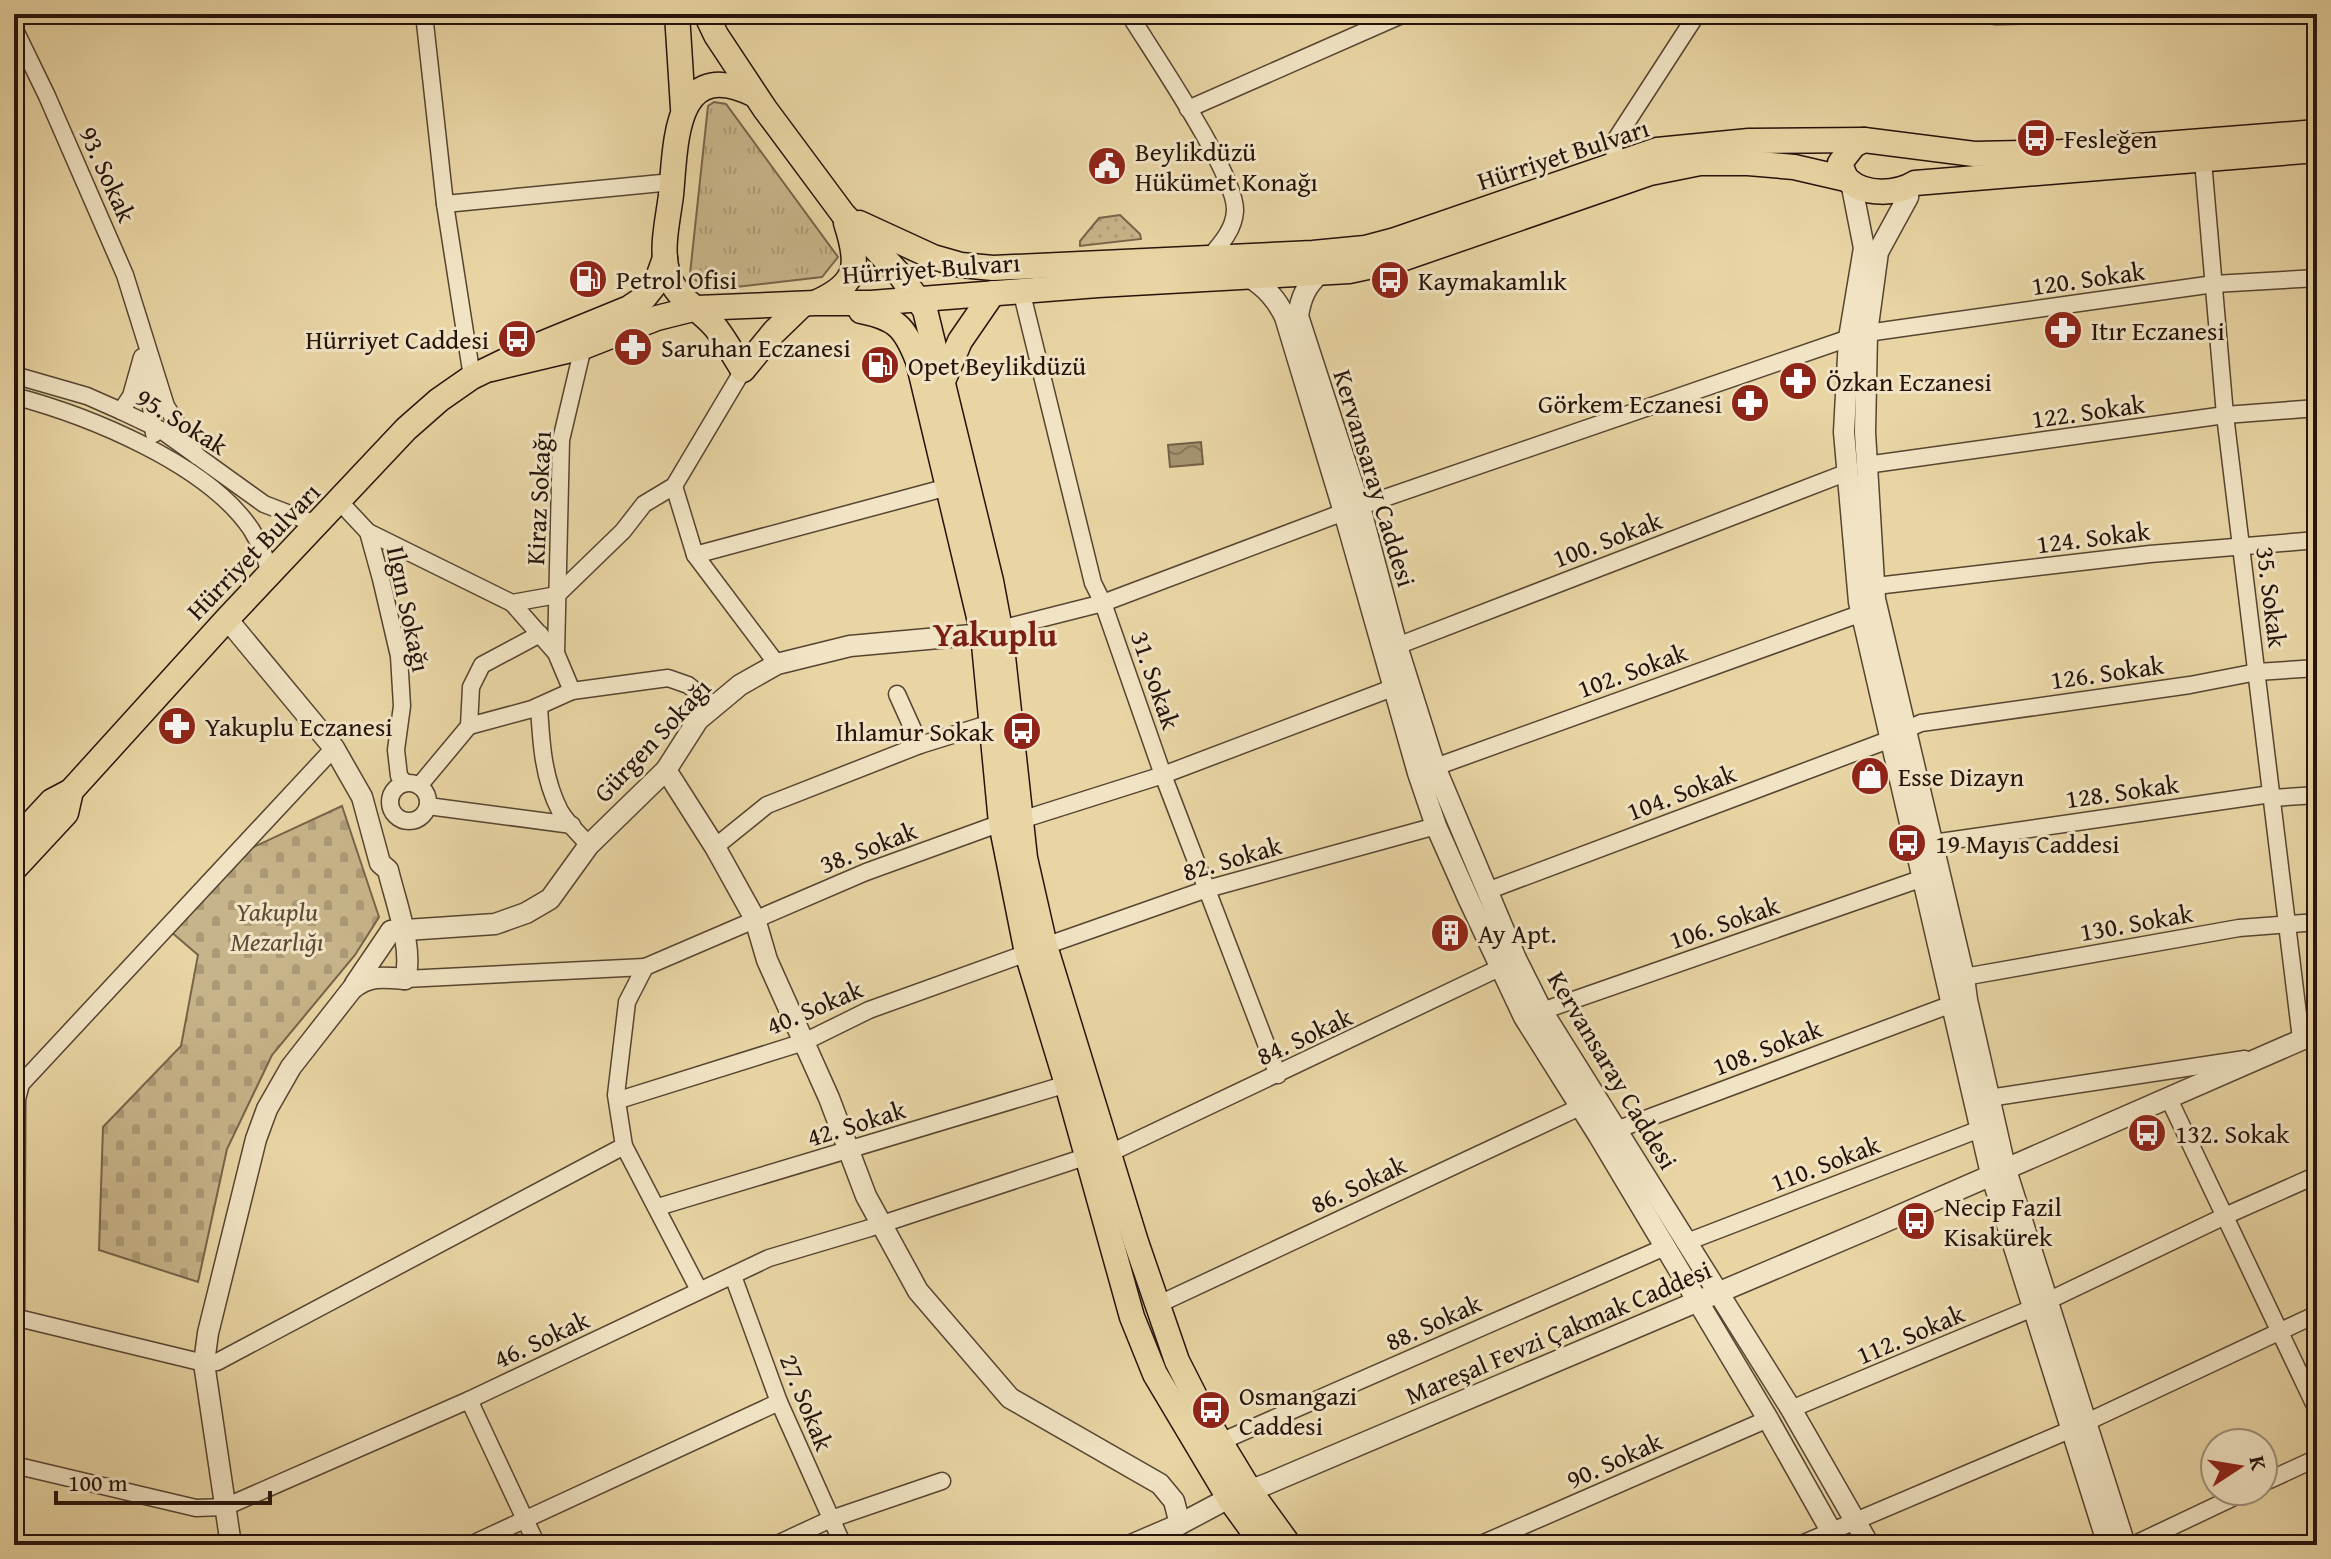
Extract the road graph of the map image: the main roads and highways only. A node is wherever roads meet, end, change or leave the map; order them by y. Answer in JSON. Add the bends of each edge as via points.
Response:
{"nodes":[{"id":1,"x":677,"y":14,"type":"edge"},
{"id":2,"x":706,"y":14,"type":"edge"},
{"id":3,"x":755,"y":95,"type":"junction"},
{"id":4,"x":683,"y":108,"type":"junction"},
{"id":5,"x":2314,"y":135,"type":"edge"},
{"id":6,"x":1864,"y":140,"type":"junction"},
{"id":7,"x":1892,"y":143,"type":"junction"},
{"id":8,"x":1849,"y":180,"type":"junction"},
{"id":9,"x":1912,"y":184,"type":"junction"},
{"id":10,"x":843,"y":214,"type":"junction"},
{"id":11,"x":665,"y":258,"type":"junction"},
{"id":12,"x":993,"y":293,"type":"junction"},
{"id":13,"x":919,"y":300,"type":"junction"},
{"id":14,"x":809,"y":303,"type":"junction"},
{"id":15,"x":697,"y":308,"type":"junction"},
{"id":16,"x":605,"y":318,"type":"junction"},
{"id":17,"x":583,"y":347,"type":"junction"},
{"id":18,"x":481,"y":373,"type":"junction"},
{"id":19,"x":943,"y":381,"type":"junction"},
{"id":20,"x":992,"y":631,"type":"junction"},
{"id":21,"x":71,"y":791,"type":"junction"},
{"id":22,"x":1011,"y":821,"type":"junction"},
{"id":23,"x":14,"y":842,"type":"edge"},
{"id":24,"x":14,"y":869,"type":"edge"},
{"id":25,"x":1036,"y":950,"type":"junction"},
{"id":26,"x":1110,"y":1153,"type":"junction"},
{"id":27,"x":1085,"y":1157,"type":"junction"},
{"id":28,"x":1239,"y":1494,"type":"junction"},
{"id":29,"x":1263,"y":1545,"type":"edge"},
{"id":30,"x":1289,"y":1545,"type":"edge"}],
"edges":[{"from":1,"to":4,"type":"main road"},
{"from":2,"to":3,"type":"main road"},
{"from":3,"to":4,"type":"main road","via":[[738,86],[711,85]]},
{"from":3,"to":10,"type":"main road"},
{"from":4,"to":11,"type":"main road"},
{"from":5,"to":7,"type":"main road","name":"Hürriyet Bulvarı","via":[[1974,154]]},
{"from":5,"to":9,"type":"main road","name":"Hürriyet Bulvarı","via":[[2203,161]]},
{"from":6,"to":7,"type":"main road","name":"Hürriyet Bulvarı"},
{"from":6,"to":8,"type":"main road","via":[[1840,163]]},
{"from":6,"to":10,"type":"main road","name":"Hürriyet Bulvarı","via":[[1749,141],[1657,150],[1365,248],[1028,268],[961,265],[908,247]]},
{"from":7,"to":9,"type":"main road","via":[[1909,158]]},
{"from":8,"to":9,"type":"main road","via":[[1861,188],[1884,191]]},
{"from":8,"to":12,"type":"main road","name":"Hürriyet Bulvarı","via":[[1794,167],[1700,163],[1650,173],[1396,261],[1349,271]]},
{"from":10,"to":13,"type":"main road"},
{"from":10,"to":14,"type":"main road","via":[[855,251],[849,280],[837,293]]},
{"from":11,"to":15,"type":"main road","via":[[674,287]]},
{"from":11,"to":16,"type":"main road","name":"Hürriyet Bulvarı","via":[[644,298]]},
{"from":12,"to":13,"type":"main road","name":"Hürriyet Bulvarı"},
{"from":12,"to":19,"type":"main road","via":[[960,341]]},
{"from":13,"to":14,"type":"main road","name":"Hürriyet Bulvarı"},
{"from":13,"to":19,"type":"main road"},
{"from":14,"to":15,"type":"main road","name":"Hürriyet Bulvarı"},
{"from":14,"to":15,"type":"main road","via":[[774,332],[743,370]]},
{"from":14,"to":20,"type":"main road","via":[[886,316],[909,338]]},
{"from":15,"to":17,"type":"main road","name":"Hürriyet Bulvarı"},
{"from":16,"to":17,"type":"main road"},
{"from":16,"to":18,"type":"main road","name":"Hürriyet Bulvarı"},
{"from":17,"to":18,"type":"main road","name":"Hürriyet Bulvarı"},
{"from":18,"to":21,"type":"main road","name":"Hürriyet Bulvarı","via":[[406,429]]},
{"from":19,"to":20,"type":"main road","via":[[991,581]]},
{"from":20,"to":22,"type":"main road"},
{"from":20,"to":22,"type":"main road","via":[[991,723]]},
{"from":21,"to":23,"type":"main road","name":"Hürriyet Bulvarı","via":[[52,801]]},
{"from":21,"to":24,"type":"main road","name":"Hürriyet Bulvarı","via":[[66,813]]},
{"from":22,"to":25,"type":"main road"},
{"from":25,"to":26,"type":"main road"},
{"from":25,"to":27,"type":"main road"},
{"from":26,"to":27,"type":"main road"},
{"from":26,"to":28,"type":"main road","via":[[1177,1361],[1220,1442]]},
{"from":27,"to":28,"type":"main road","via":[[1132,1317],[1155,1374]]},
{"from":28,"to":29,"type":"main road"},
{"from":28,"to":30,"type":"main road"}]}
